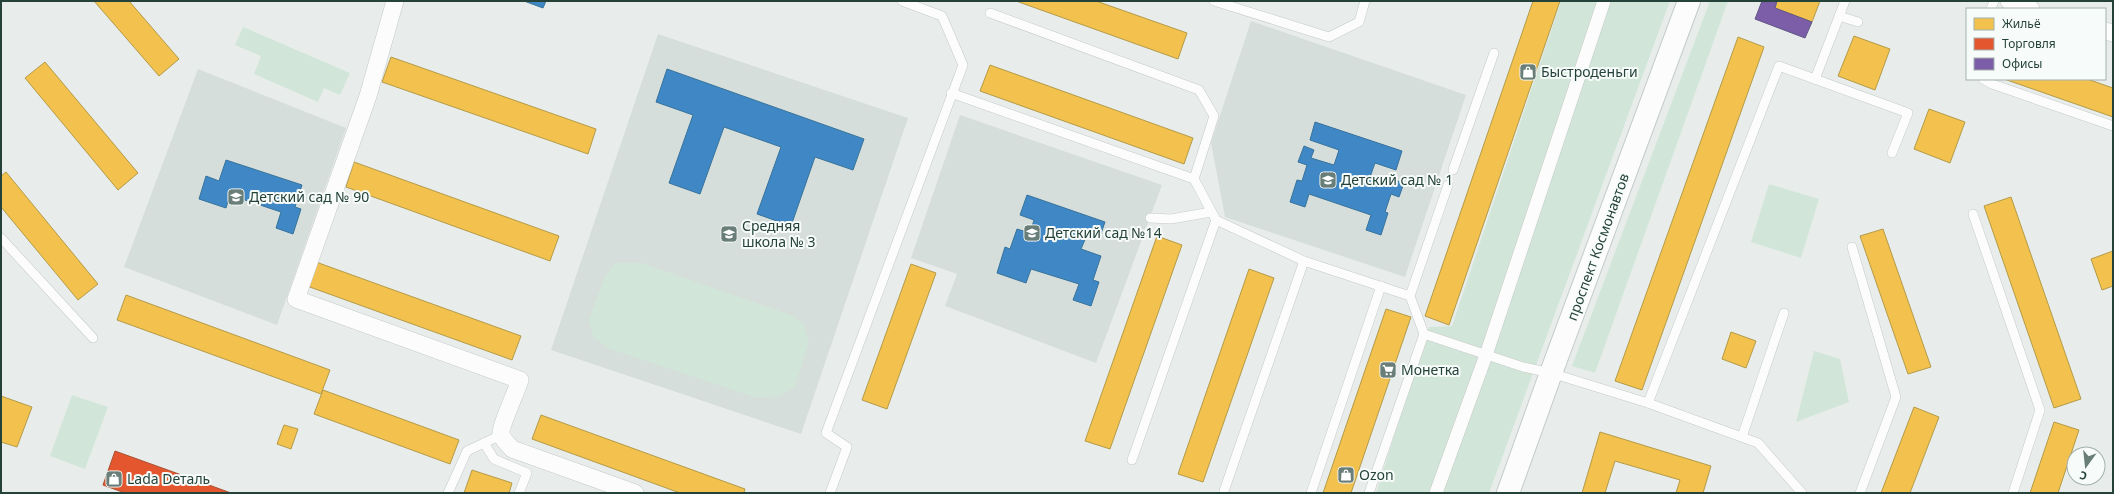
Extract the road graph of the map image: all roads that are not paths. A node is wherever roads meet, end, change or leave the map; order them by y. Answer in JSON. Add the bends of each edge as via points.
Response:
{"nodes":[{"id":1,"x":394,"y":1,"type":"edge"},
{"id":2,"x":902,"y":1,"type":"edge"},
{"id":3,"x":1214,"y":1,"type":"edge"},
{"id":4,"x":1365,"y":1,"type":"edge"},
{"id":5,"x":1604,"y":1,"type":"edge"},
{"id":6,"x":1689,"y":1,"type":"edge"},
{"id":7,"x":1845,"y":1,"type":"edge"},
{"id":8,"x":2010,"y":1,"type":"edge"},
{"id":9,"x":2028,"y":8,"type":"edge"},
{"id":10,"x":990,"y":13,"type":"dead end"},
{"id":11,"x":1839,"y":16,"type":"junction"},
{"id":12,"x":1858,"y":22,"type":"dead end"},
{"id":13,"x":1494,"y":53,"type":"dead end"},
{"id":14,"x":1815,"y":79,"type":"junction"},
{"id":15,"x":1985,"y":80,"type":"edge"},
{"id":16,"x":951,"y":93,"type":"junction"},
{"id":17,"x":2113,"y":126,"type":"edge"},
{"id":18,"x":1892,"y":153,"type":"dead end"},
{"id":19,"x":1453,"y":170,"type":"dead end"},
{"id":20,"x":1194,"y":179,"type":"junction"},
{"id":21,"x":1448,"y":184,"type":"dead end"},
{"id":22,"x":1211,"y":212,"type":"junction"},
{"id":23,"x":1974,"y":214,"type":"dead end"},
{"id":24,"x":1150,"y":218,"type":"dead end"},
{"id":25,"x":1216,"y":220,"type":"junction"},
{"id":26,"x":1,"y":238,"type":"edge"},
{"id":27,"x":1852,"y":247,"type":"dead end"},
{"id":28,"x":1304,"y":261,"type":"junction"},
{"id":29,"x":1381,"y":286,"type":"junction"},
{"id":30,"x":1410,"y":296,"type":"junction"},
{"id":31,"x":1784,"y":313,"type":"dead end"},
{"id":32,"x":1424,"y":334,"type":"junction"},
{"id":33,"x":93,"y":338,"type":"dead end"},
{"id":34,"x":1486,"y":355,"type":"junction"},
{"id":35,"x":1551,"y":373,"type":"junction"},
{"id":36,"x":1648,"y":403,"type":"junction"},
{"id":37,"x":501,"y":434,"type":"junction"},
{"id":38,"x":1742,"y":437,"type":"junction"},
{"id":39,"x":484,"y":443,"type":"junction"},
{"id":40,"x":1132,"y":460,"type":"dead end"},
{"id":41,"x":1224,"y":491,"type":"dead end"},
{"id":42,"x":448,"y":493,"type":"edge"},
{"id":43,"x":519,"y":493,"type":"edge"},
{"id":44,"x":635,"y":493,"type":"edge"},
{"id":45,"x":830,"y":493,"type":"edge"},
{"id":46,"x":1311,"y":493,"type":"edge"},
{"id":47,"x":1369,"y":493,"type":"edge"},
{"id":48,"x":1436,"y":493,"type":"edge"},
{"id":49,"x":1508,"y":493,"type":"edge"},
{"id":50,"x":1802,"y":493,"type":"edge"},
{"id":51,"x":1860,"y":493,"type":"edge"},
{"id":52,"x":2014,"y":493,"type":"edge"}],
"edges":[{"from":1,"to":37,"type":"street","via":[[368,96],[296,299],[520,380],[501,425]]},
{"from":2,"to":16,"type":"lane","via":[[942,16],[963,65]]},
{"from":3,"to":4,"type":"lane","via":[[1329,37],[1359,22]]},
{"from":5,"to":34,"type":"street"},
{"from":6,"to":35,"type":"main road","name":"проспект Космонавтов"},
{"from":7,"to":11,"type":"lane"},
{"from":8,"to":9,"type":"street"},
{"from":10,"to":20,"type":"lane","via":[[1199,90],[1214,116]]},
{"from":11,"to":12,"type":"lane"},
{"from":11,"to":14,"type":"lane"},
{"from":13,"to":19,"type":"lane"},
{"from":14,"to":18,"type":"lane","via":[[1908,113]]},
{"from":14,"to":36,"type":"lane","via":[[1779,66]]},
{"from":15,"to":17,"type":"lane"},
{"from":16,"to":20,"type":"lane"},
{"from":16,"to":45,"type":"lane","via":[[826,433],[848,447]]},
{"from":20,"to":22,"type":"lane"},
{"from":21,"to":30,"type":"lane"},
{"from":22,"to":24,"type":"lane","via":[[1171,219]]},
{"from":22,"to":25,"type":"lane"},
{"from":23,"to":52,"type":"lane","via":[[2040,410]]},
{"from":25,"to":28,"type":"lane"},
{"from":25,"to":40,"type":"lane"},
{"from":26,"to":33,"type":"lane"},
{"from":27,"to":51,"type":"lane","via":[[1896,397]]},
{"from":28,"to":29,"type":"lane"},
{"from":28,"to":41,"type":"lane"},
{"from":29,"to":30,"type":"lane"},
{"from":29,"to":46,"type":"lane"},
{"from":30,"to":32,"type":"lane"},
{"from":31,"to":38,"type":"lane"},
{"from":32,"to":34,"type":"lane"},
{"from":32,"to":47,"type":"lane"},
{"from":34,"to":35,"type":"lane"},
{"from":34,"to":48,"type":"street"},
{"from":35,"to":36,"type":"lane"},
{"from":35,"to":49,"type":"main road","name":"проспект Космонавтов"},
{"from":36,"to":38,"type":"lane"},
{"from":37,"to":39,"type":"lane"},
{"from":37,"to":44,"type":"street","via":[[512,449]]},
{"from":38,"to":50,"type":"lane","via":[[1758,443]]},
{"from":39,"to":42,"type":"lane","via":[[467,450]]},
{"from":39,"to":43,"type":"lane","via":[[494,459],[527,473]]}]}
